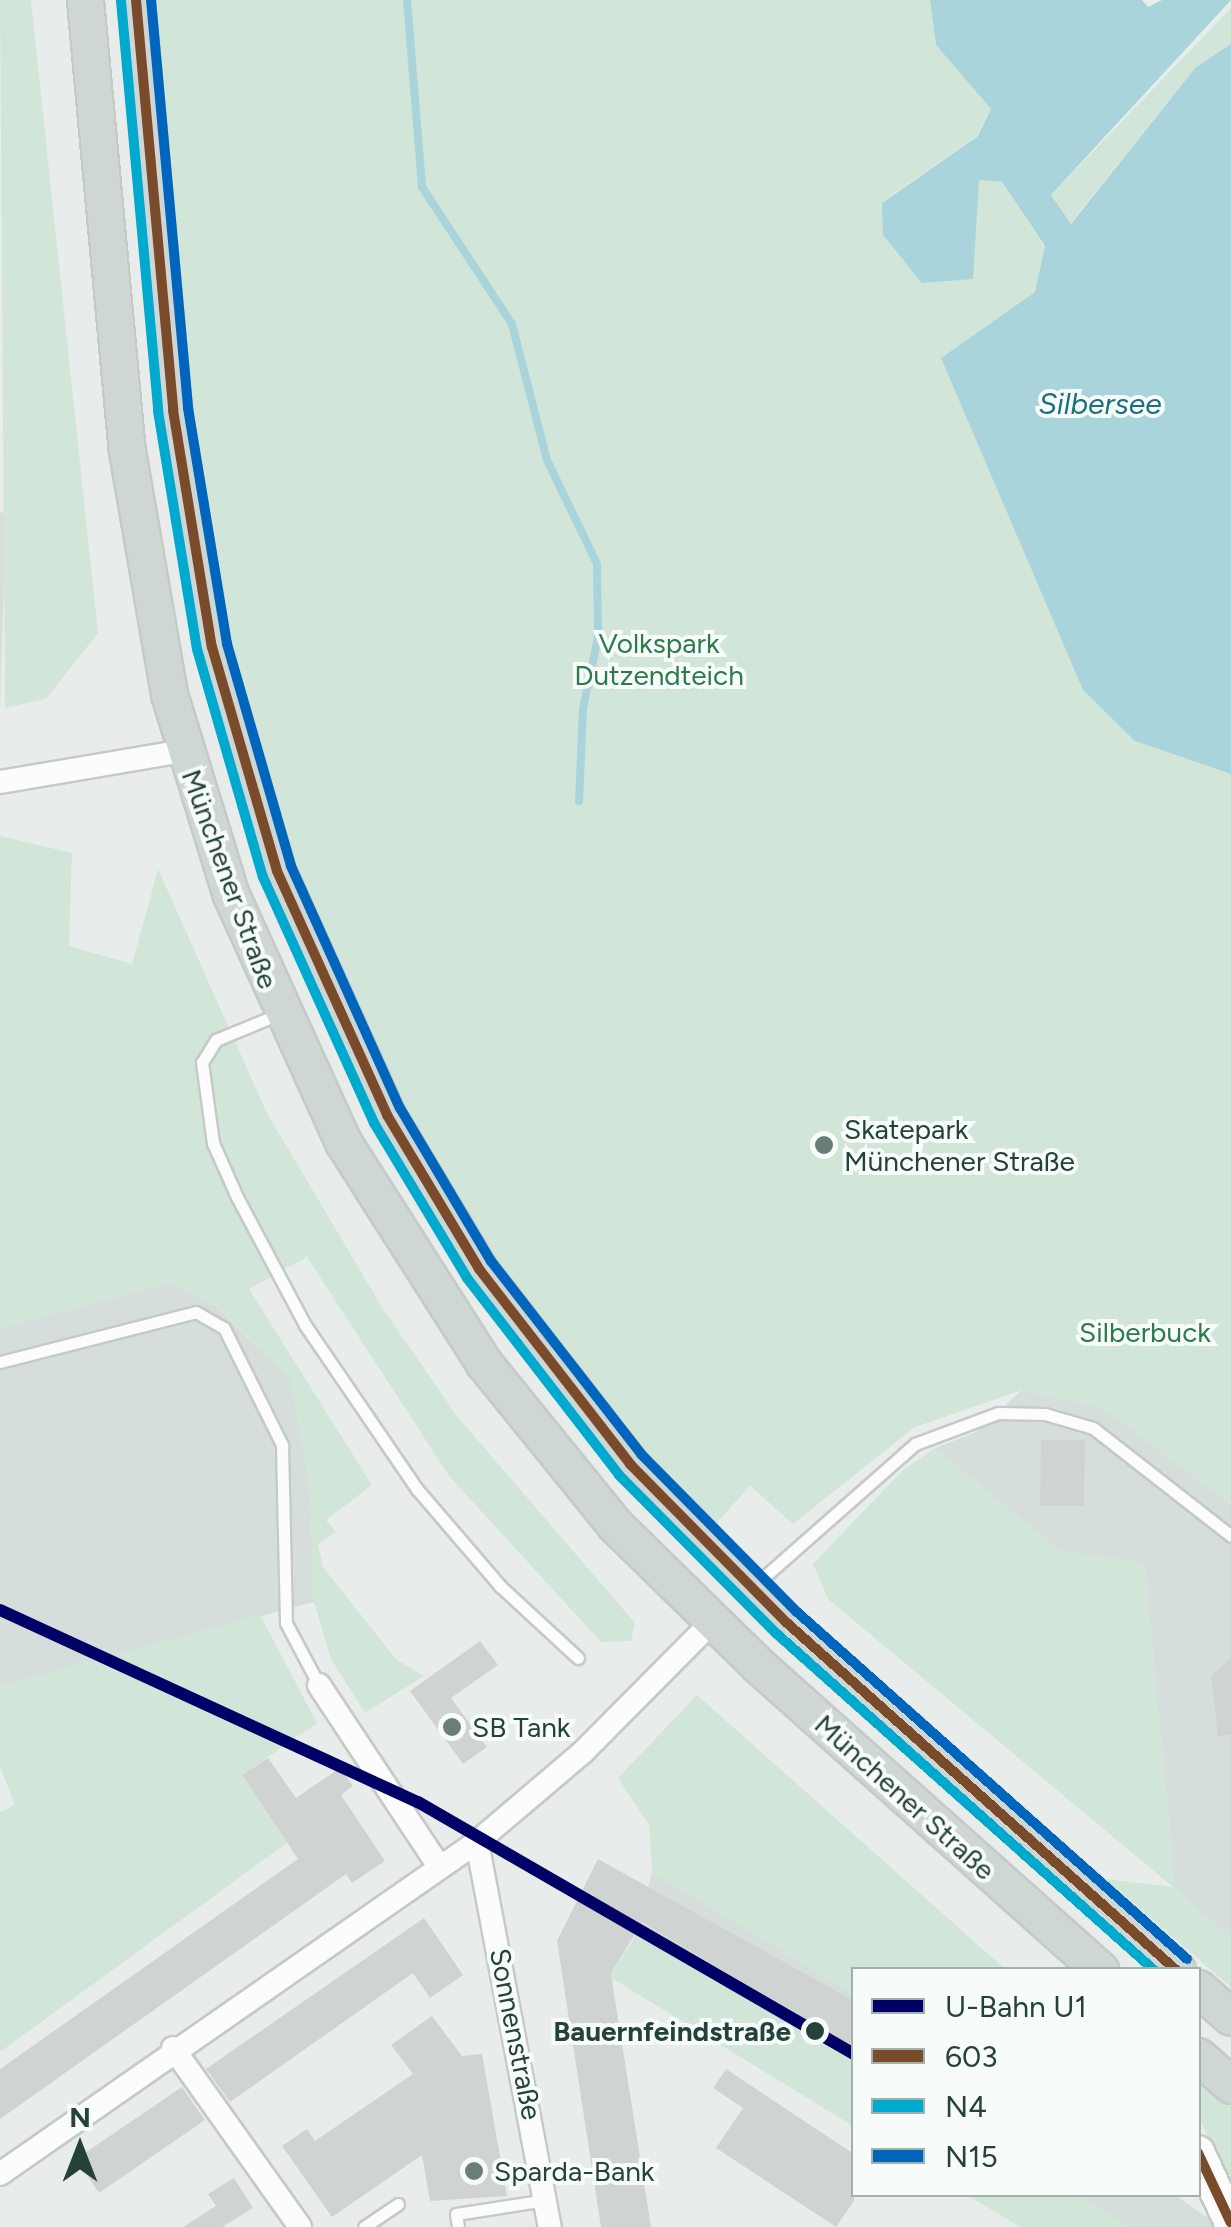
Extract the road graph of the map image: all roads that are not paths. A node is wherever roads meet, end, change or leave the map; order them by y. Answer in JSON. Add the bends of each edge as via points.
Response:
{"nodes":[{"id":1,"x":85,"y":0,"type":"edge"},
{"id":2,"x":136,"y":0,"type":"edge"},
{"id":3,"x":237,"y":745,"type":"junction"},
{"id":4,"x":184,"y":751,"type":"junction"},
{"id":5,"x":0,"y":782,"type":"edge"},
{"id":6,"x":279,"y":1014,"type":"junction"},
{"id":7,"x":0,"y":1362,"type":"edge"},
{"id":8,"x":594,"y":1422,"type":"junction"},
{"id":9,"x":540,"y":1438,"type":"junction"},
{"id":10,"x":1231,"y":1536,"type":"edge"},
{"id":11,"x":751,"y":1588,"type":"junction"},
{"id":12,"x":712,"y":1622,"type":"junction"},
{"id":13,"x":578,"y":1658,"type":"dead end"},
{"id":14,"x":319,"y":1684,"type":"joint"},
{"id":15,"x":476,"y":1842,"type":"junction"},
{"id":16,"x":439,"y":1866,"type":"junction"},
{"id":17,"x":1010,"y":1892,"type":"junction"},
{"id":18,"x":1071,"y":1967,"type":"edge"},
{"id":19,"x":1097,"y":1967,"type":"edge"},
{"id":20,"x":1174,"y":1967,"type":"edge"},
{"id":21,"x":1201,"y":1991,"type":"edge"},
{"id":22,"x":1231,"y":2017,"type":"edge"},
{"id":23,"x":173,"y":2048,"type":"junction"},
{"id":24,"x":1201,"y":2059,"type":"edge"},
{"id":25,"x":1231,"y":2085,"type":"edge"},
{"id":26,"x":1201,"y":2158,"type":"edge"},
{"id":27,"x":0,"y":2174,"type":"edge"},
{"id":28,"x":545,"y":2200,"type":"junction"},
{"id":29,"x":398,"y":2204,"type":"dead end"},
{"id":30,"x":1231,"y":2223,"type":"edge"},
{"id":31,"x":300,"y":2227,"type":"edge"},
{"id":32,"x":364,"y":2227,"type":"edge"},
{"id":33,"x":458,"y":2227,"type":"edge"},
{"id":34,"x":550,"y":2227,"type":"edge"}],
"edges":[{"from":1,"to":4,"type":"main road","name":"Münchener Straße","via":[[128,463]]},
{"from":2,"to":3,"type":"main road","name":"Münchener Straße","via":[[179,459]]},
{"from":3,"to":4,"type":"main road"},
{"from":3,"to":8,"type":"main road","name":"Münchener Straße","via":[[295,917],[386,1116],[479,1269]]},
{"from":4,"to":5,"type":"street"},
{"from":4,"to":6,"type":"main road","name":"Münchener Straße"},
{"from":6,"to":9,"type":"main road","name":"Münchener Straße","via":[[397,1234]]},
{"from":6,"to":13,"type":"lane","via":[[216,1040],[202,1062],[213,1143],[237,1197],[304,1325],[407,1475],[479,1564]]},
{"from":7,"to":14,"type":"lane","via":[[196,1312],[224,1328],[282,1445],[286,1624]]},
{"from":8,"to":9,"type":"main road","via":[[577,1439]]},
{"from":8,"to":11,"type":"main road","name":"Münchener Straße"},
{"from":9,"to":12,"type":"main road","name":"Münchener Straße"},
{"from":10,"to":11,"type":"lane","via":[[1112,1438],[1072,1419],[998,1412],[915,1444]]},
{"from":11,"to":12,"type":"main road"},
{"from":11,"to":20,"type":"main road","name":"Münchener Straße"},
{"from":12,"to":15,"type":"street","via":[[583,1752]]},
{"from":12,"to":17,"type":"main road","name":"Münchener Straße"},
{"from":14,"to":16,"type":"street"},
{"from":15,"to":16,"type":"street"},
{"from":15,"to":28,"type":"street","name":"Sonnenstraße"},
{"from":16,"to":23,"type":"street"},
{"from":17,"to":18,"type":"main road"},
{"from":17,"to":19,"type":"main road","name":"Münchener Straße"},
{"from":21,"to":22,"type":"main road"},
{"from":23,"to":27,"type":"street"},
{"from":23,"to":31,"type":"street"},
{"from":24,"to":25,"type":"main road"},
{"from":26,"to":30,"type":"main road"},
{"from":28,"to":33,"type":"lane","via":[[456,2214]]},
{"from":28,"to":34,"type":"street","name":"Sonnenstraße"},
{"from":29,"to":32,"type":"lane"}]}
